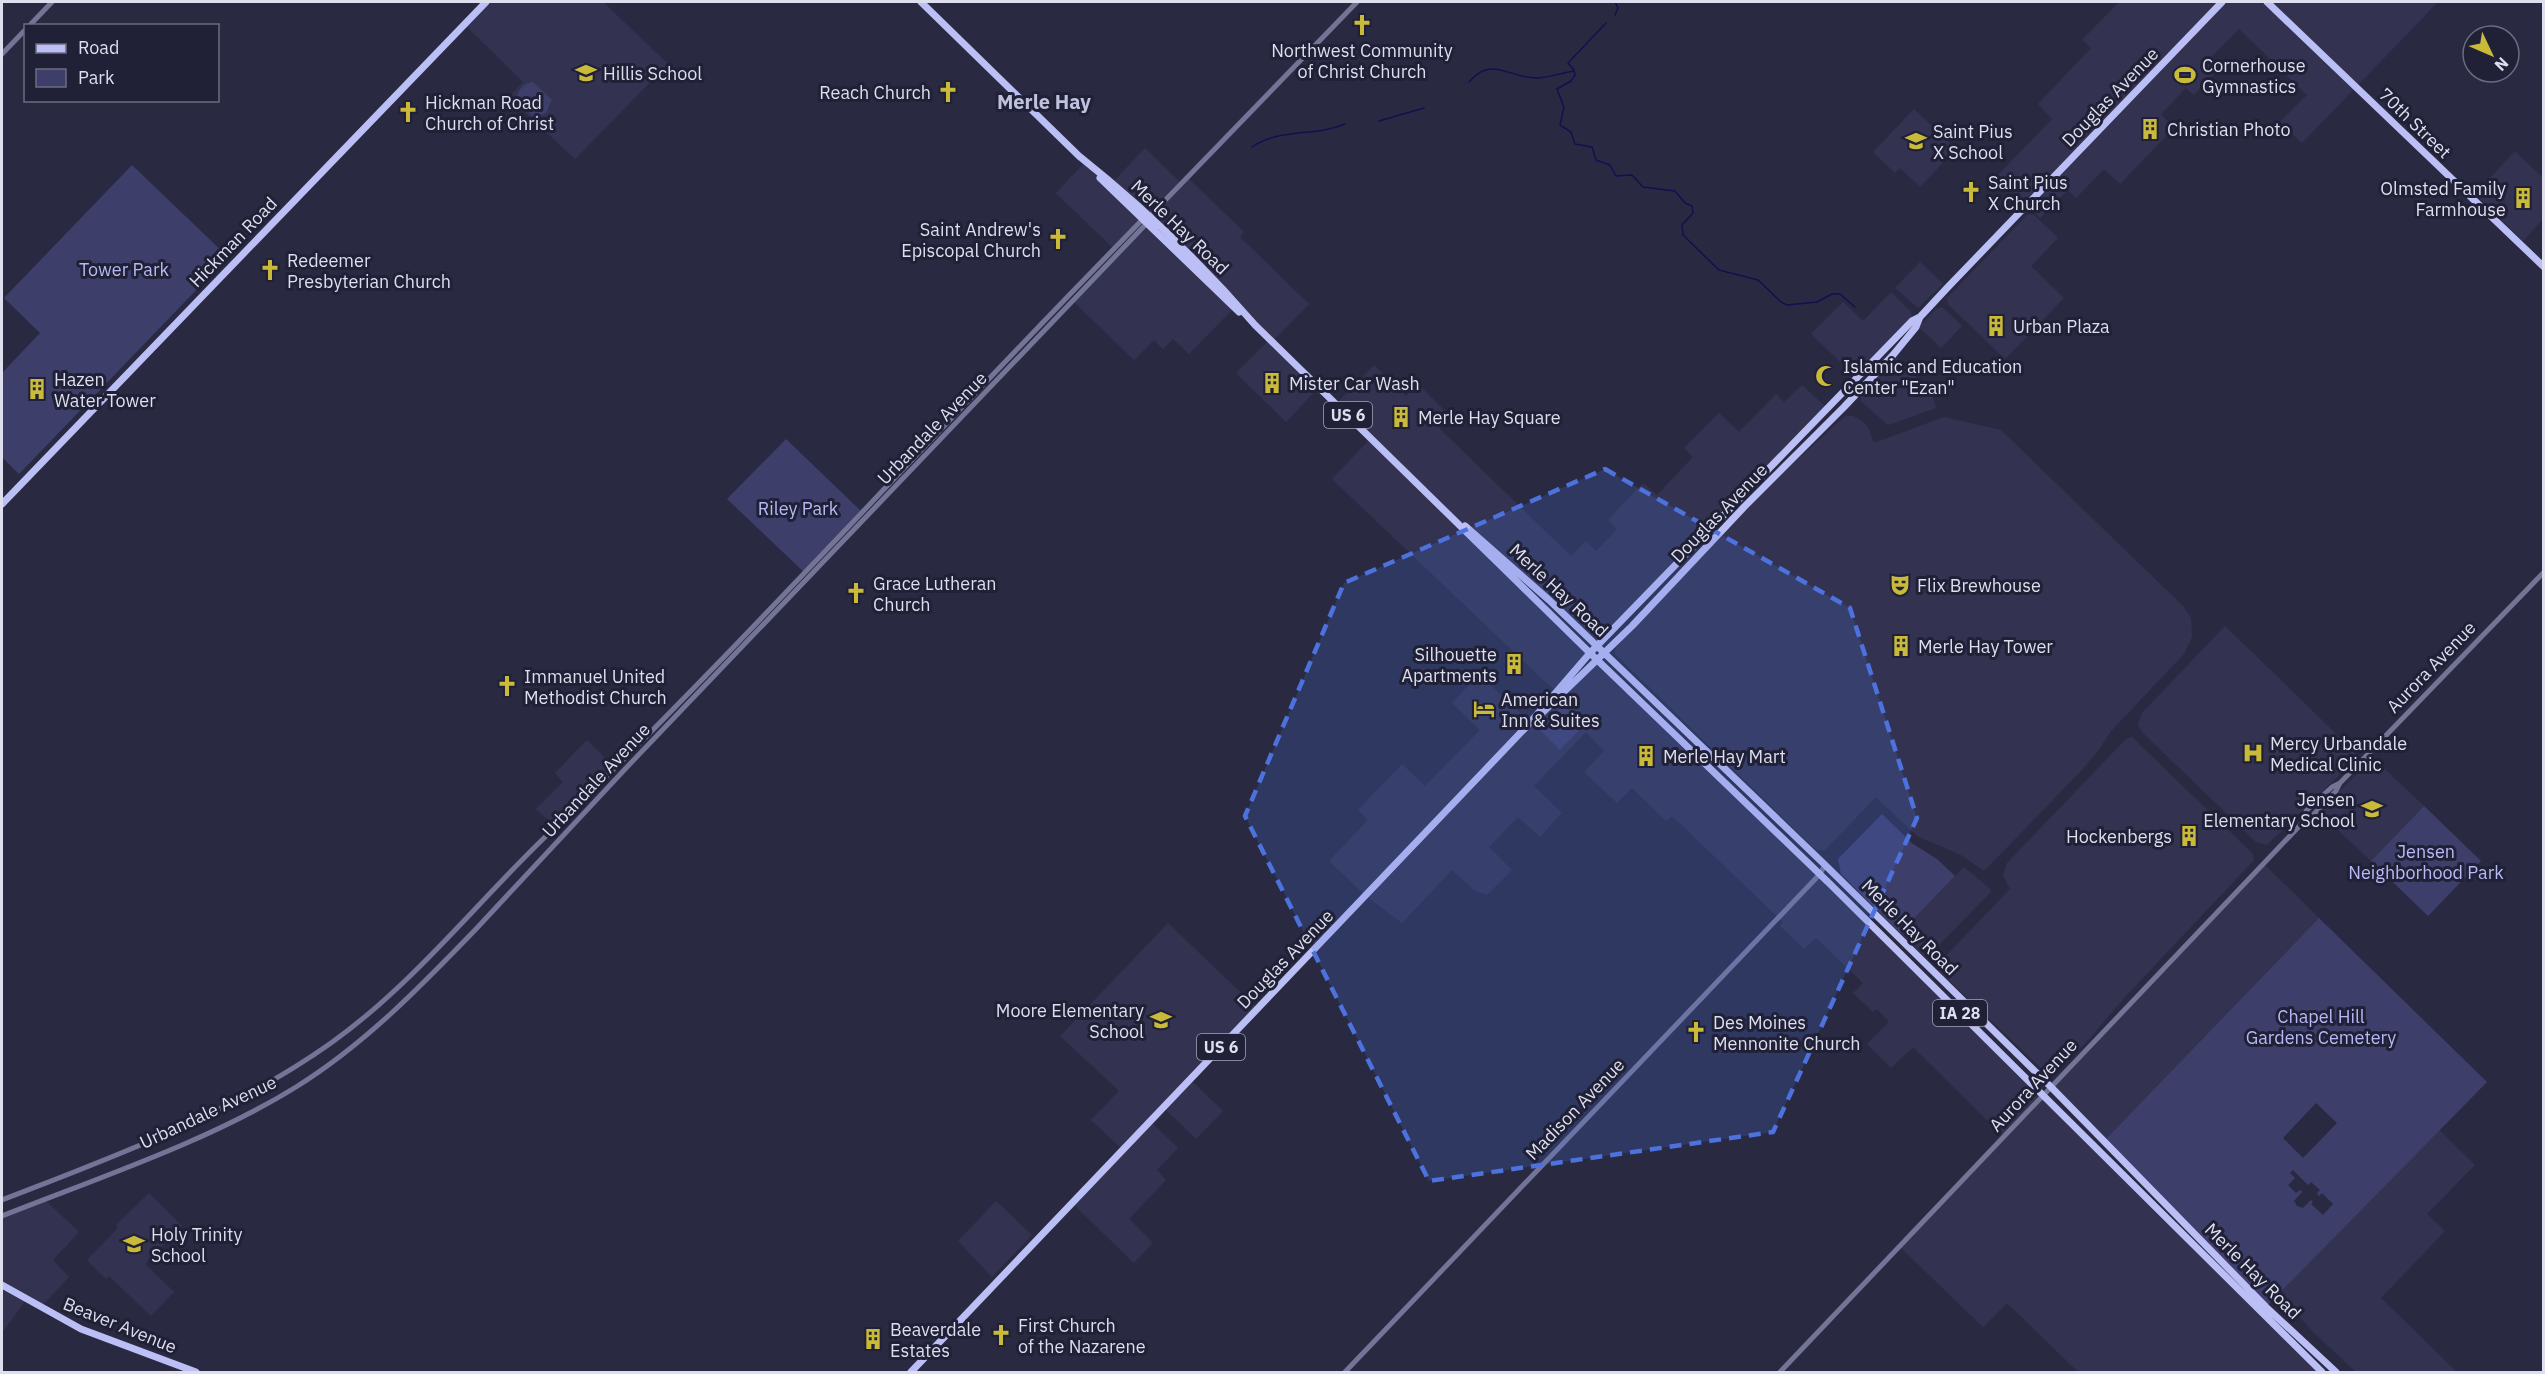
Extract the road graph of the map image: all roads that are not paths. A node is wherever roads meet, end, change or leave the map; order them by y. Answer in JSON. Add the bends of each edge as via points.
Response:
{"nodes":[{"id":1,"x":52,"y":2,"type":"edge"},
{"id":2,"x":486,"y":2,"type":"edge"},
{"id":3,"x":921,"y":2,"type":"edge"},
{"id":4,"x":1357,"y":2,"type":"edge"},
{"id":5,"x":2222,"y":2,"type":"edge"},
{"id":6,"x":2266,"y":2,"type":"edge"},
{"id":7,"x":31,"y":24,"type":"edge"},
{"id":8,"x":24,"y":31,"type":"edge"},
{"id":9,"x":2,"y":54,"type":"edge"},
{"id":10,"x":1146,"y":220,"type":"junction"},
{"id":11,"x":2544,"y":267,"type":"edge"},
{"id":12,"x":1920,"y":317,"type":"junction"},
{"id":13,"x":2,"y":504,"type":"edge"},
{"id":14,"x":1451,"y":515,"type":"junction"},
{"id":15,"x":2544,"y":572,"type":"edge"},
{"id":16,"x":1597,"y":646,"type":"junction"},
{"id":17,"x":1605,"y":653,"type":"junction"},
{"id":18,"x":1590,"y":654,"type":"junction"},
{"id":19,"x":1598,"y":661,"type":"junction"},
{"id":20,"x":1531,"y":722,"type":"junction"},
{"id":21,"x":1825,"y":865,"type":"junction"},
{"id":22,"x":1820,"y":874,"type":"junction"},
{"id":23,"x":2051,"y":1087,"type":"junction"},
{"id":24,"x":2044,"y":1094,"type":"junction"},
{"id":25,"x":2,"y":1200,"type":"edge"},
{"id":26,"x":2,"y":1216,"type":"edge"},
{"id":27,"x":2,"y":1285,"type":"edge"},
{"id":28,"x":196,"y":1372,"type":"edge"},
{"id":29,"x":911,"y":1372,"type":"edge"},
{"id":30,"x":1345,"y":1372,"type":"edge"},
{"id":31,"x":1780,"y":1372,"type":"edge"},
{"id":32,"x":2322,"y":1372,"type":"edge"},
{"id":33,"x":2336,"y":1372,"type":"edge"}],
"edges":[{"from":1,"to":7,"type":"street"},
{"from":2,"to":13,"type":"main road","name":"Hickman Road"},
{"from":3,"to":10,"type":"main road","name":"Merle Hay Road","number":"US 6"},
{"from":4,"to":10,"type":"street","name":"Urbandale Avenue"},
{"from":5,"to":12,"type":"main road","name":"Douglas Avenue"},
{"from":6,"to":11,"type":"main road","name":"70th Street"},
{"from":8,"to":9,"type":"street"},
{"from":10,"to":14,"type":"main road","name":"Merle Hay Road","number":"US 6","via":[[1227,293],[1255,325]]},
{"from":10,"to":25,"type":"street","name":"Urbandale Avenue","via":[[598,786],[362,1020],[297,1066],[225,1107]]},
{"from":10,"to":26,"type":"street","name":"Urbandale Avenue","via":[[627,766],[572,829],[386,1020],[323,1069],[249,1114]]},
{"from":12,"to":16,"type":"main road","name":"Douglas Avenue"},
{"from":12,"to":17,"type":"main road","name":"Douglas Avenue","via":[[1893,355]]},
{"from":14,"to":16,"type":"main road","name":"Merle Hay Road","number":"US 6"},
{"from":14,"to":18,"type":"main road","name":"Merle Hay Road","number":"US 6"},
{"from":15,"to":23,"type":"street","name":"Aurora Avenue","via":[[2340,783],[2306,811],[2307,818]]},
{"from":16,"to":17,"type":"main road","name":"Merle Hay Road","number":"US 6"},
{"from":16,"to":18,"type":"main road","name":"Douglas Avenue"},
{"from":17,"to":19,"type":"main road","name":"Douglas Avenue","number":"US 6"},
{"from":17,"to":21,"type":"main road","name":"Merle Hay Road","number":"IA 28"},
{"from":18,"to":19,"type":"main road","name":"Merle Hay Road","number":"IA 28"},
{"from":18,"to":20,"type":"main road","name":"Douglas Avenue","number":"US 6"},
{"from":19,"to":20,"type":"main road","name":"Douglas Avenue","number":"US 6"},
{"from":19,"to":22,"type":"main road","name":"Merle Hay Road","number":"IA 28"},
{"from":20,"to":29,"type":"main road","name":"Douglas Avenue","number":"US 6"},
{"from":21,"to":22,"type":"street","name":"Madison Avenue"},
{"from":21,"to":23,"type":"main road","name":"Merle Hay Road","number":"IA 28"},
{"from":22,"to":24,"type":"main road","name":"Merle Hay Road","number":"IA 28"},
{"from":22,"to":30,"type":"street","name":"Madison Avenue"},
{"from":23,"to":24,"type":"street","name":"Aurora Avenue"},
{"from":23,"to":33,"type":"main road","name":"Merle Hay Road","number":"IA 28"},
{"from":24,"to":31,"type":"street","name":"Aurora Avenue"},
{"from":24,"to":32,"type":"main road","name":"Merle Hay Road","number":"IA 28"},
{"from":27,"to":28,"type":"main road","name":"Beaver Avenue","via":[[81,1329]]}]}
